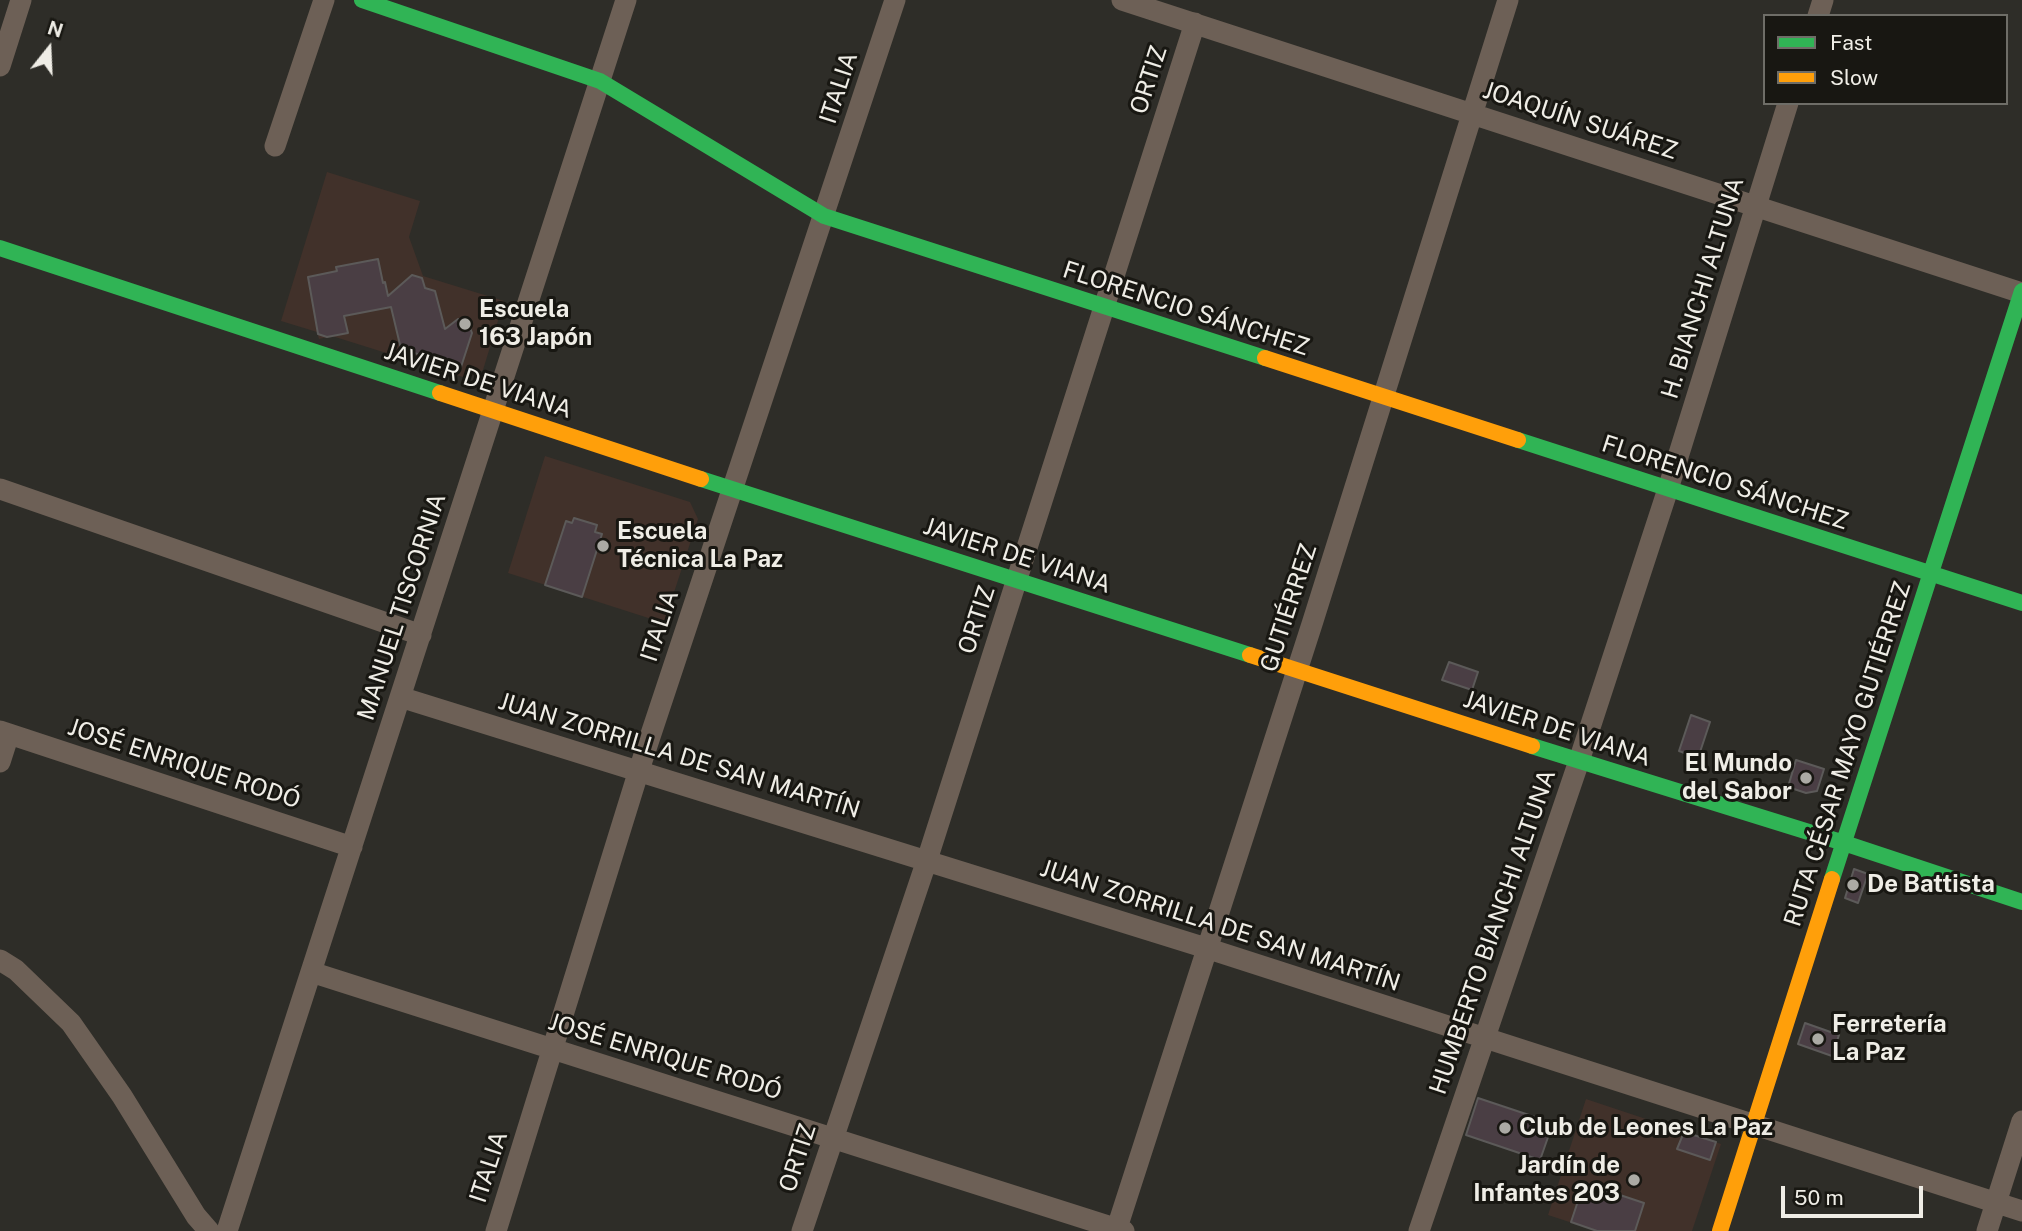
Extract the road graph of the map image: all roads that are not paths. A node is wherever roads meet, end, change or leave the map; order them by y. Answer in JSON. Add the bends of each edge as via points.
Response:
{"nodes":[{"id":1,"x":21,"y":0,"type":"edge"},
{"id":2,"x":324,"y":0,"type":"edge"},
{"id":3,"x":362,"y":0,"type":"edge"},
{"id":4,"x":626,"y":0,"type":"edge"},
{"id":5,"x":895,"y":0,"type":"edge"},
{"id":6,"x":1122,"y":0,"type":"edge"},
{"id":7,"x":1508,"y":0,"type":"edge"},
{"id":8,"x":1195,"y":23,"type":"junction"},
{"id":9,"x":0,"y":66,"type":"edge"},
{"id":10,"x":600,"y":81,"type":"junction"},
{"id":11,"x":1787,"y":105,"type":"edge"},
{"id":12,"x":1473,"y":113,"type":"junction"},
{"id":13,"x":275,"y":146,"type":"dead end"},
{"id":14,"x":1756,"y":206,"type":"junction"},
{"id":15,"x":824,"y":216,"type":"junction"},
{"id":16,"x":0,"y":248,"type":"edge"},
{"id":17,"x":2022,"y":292,"type":"edge"},
{"id":18,"x":1105,"y":306,"type":"junction"},
{"id":19,"x":1383,"y":397,"type":"junction"},
{"id":20,"x":493,"y":410,"type":"junction"},
{"id":21,"x":0,"y":489,"type":"edge"},
{"id":22,"x":733,"y":489,"type":"junction"},
{"id":23,"x":1668,"y":489,"type":"junction"},
{"id":24,"x":1930,"y":573,"type":"junction"},
{"id":25,"x":1017,"y":579,"type":"junction"},
{"id":26,"x":2022,"y":603,"type":"edge"},
{"id":27,"x":421,"y":635,"type":"junction"},
{"id":28,"x":1297,"y":670,"type":"junction"},
{"id":29,"x":400,"y":697,"type":"junction"},
{"id":30,"x":5,"y":732,"type":"edge"},
{"id":31,"x":1579,"y":761,"type":"junction"},
{"id":32,"x":0,"y":762,"type":"edge"},
{"id":33,"x":639,"y":770,"type":"junction"},
{"id":34,"x":1844,"y":843,"type":"junction"},
{"id":35,"x":352,"y":848,"type":"junction"},
{"id":36,"x":927,"y":860,"type":"junction"},
{"id":37,"x":2022,"y":902,"type":"edge"},
{"id":38,"x":1206,"y":948,"type":"junction"},
{"id":39,"x":0,"y":960,"type":"edge"},
{"id":40,"x":311,"y":972,"type":"junction"},
{"id":41,"x":1485,"y":1038,"type":"junction"},
{"id":42,"x":554,"y":1050,"type":"junction"},
{"id":43,"x":2022,"y":1121,"type":"edge"},
{"id":44,"x":1754,"y":1125,"type":"junction"},
{"id":45,"x":833,"y":1137,"type":"junction"},
{"id":46,"x":1996,"y":1203,"type":"junction"},
{"id":47,"x":2022,"y":1211,"type":"edge"},
{"id":48,"x":1119,"y":1230,"type":"edge"},
{"id":49,"x":209,"y":1231,"type":"edge"},
{"id":50,"x":227,"y":1231,"type":"edge"},
{"id":51,"x":496,"y":1231,"type":"edge"},
{"id":52,"x":802,"y":1231,"type":"edge"},
{"id":53,"x":1419,"y":1231,"type":"edge"},
{"id":54,"x":1720,"y":1231,"type":"edge"},
{"id":55,"x":1987,"y":1231,"type":"edge"}],
"edges":[{"from":1,"to":9,"type":"street"},
{"from":2,"to":13,"type":"street"},
{"from":3,"to":10,"type":"street","name":"FLORENCIO SÁNCHEZ"},
{"from":4,"to":10,"type":"street","name":"MANUEL TISCORNIA"},
{"from":5,"to":15,"type":"street","name":"ITALIA"},
{"from":6,"to":8,"type":"street","name":"JOAQUÍN SUÁREZ"},
{"from":7,"to":12,"type":"street","name":"GUTIÉRREZ"},
{"from":8,"to":12,"type":"street","name":"JOAQUÍN SUÁREZ"},
{"from":8,"to":18,"type":"street","name":"ORTIZ"},
{"from":10,"to":15,"type":"street","name":"FLORENCIO SÁNCHEZ"},
{"from":10,"to":20,"type":"street","name":"MANUEL TISCORNIA"},
{"from":11,"to":14,"type":"street","name":"H. BIANCHI ALTUNA"},
{"from":12,"to":14,"type":"street","name":"JOAQUÍN SUÁREZ"},
{"from":12,"to":19,"type":"street","name":"GUTIÉRREZ"},
{"from":14,"to":17,"type":"street","name":"JOAQUÍN SUÁREZ"},
{"from":14,"to":23,"type":"street","name":"H. BIANCHI ALTUNA"},
{"from":15,"to":18,"type":"street","name":"FLORENCIO SÁNCHEZ"},
{"from":15,"to":22,"type":"street","name":"ITALIA"},
{"from":16,"to":20,"type":"street","name":"JAVIER DE VIANA"},
{"from":17,"to":24,"type":"street","name":"RUTA CÉSAR MAYO GUTIÉRREZ"},
{"from":18,"to":19,"type":"street","name":"FLORENCIO SÁNCHEZ"},
{"from":18,"to":25,"type":"street","name":"ORTIZ"},
{"from":19,"to":23,"type":"street","name":"FLORENCIO SÁNCHEZ"},
{"from":19,"to":28,"type":"street","name":"GUTIÉRREZ"},
{"from":20,"to":22,"type":"street","name":"JAVIER DE VIANA"},
{"from":20,"to":27,"type":"street","name":"MANUEL TISCORNIA"},
{"from":21,"to":27,"type":"street"},
{"from":22,"to":25,"type":"street","name":"JAVIER DE VIANA"},
{"from":22,"to":33,"type":"street","name":"ITALIA"},
{"from":23,"to":24,"type":"street","name":"FLORENCIO SÁNCHEZ"},
{"from":23,"to":31,"type":"street","name":"HUMBERTO BIANCHI ALTUNA"},
{"from":24,"to":26,"type":"street","name":"FLORENCIO SÁNCHEZ"},
{"from":24,"to":34,"type":"street","name":"RUTA CÉSAR MAYO GUTIÉRREZ"},
{"from":25,"to":28,"type":"street","name":"JAVIER DE VIANA"},
{"from":25,"to":36,"type":"street","name":"ORTIZ"},
{"from":27,"to":29,"type":"street","name":"MANUEL TISCORNIA"},
{"from":28,"to":31,"type":"street","name":"JAVIER DE VIANA"},
{"from":28,"to":38,"type":"street","name":"GUTIÉRREZ"},
{"from":29,"to":33,"type":"street","name":"JUAN ZORRILLA DE SAN MARTÍN"},
{"from":29,"to":35,"type":"street","name":"MANUEL TISCORNIA"},
{"from":30,"to":32,"type":"street"},
{"from":30,"to":35,"type":"street","name":"JOSÉ ENRIQUE RODÓ"},
{"from":31,"to":34,"type":"street","name":"JAVIER DE VIANA"},
{"from":31,"to":41,"type":"street","name":"HUMBERTO BIANCHI ALTUNA"},
{"from":33,"to":36,"type":"street","name":"JUAN ZORRILLA DE SAN MARTÍN"},
{"from":33,"to":42,"type":"street","name":"ITALIA"},
{"from":34,"to":37,"type":"street","name":"JAVIER DE VIANA"},
{"from":34,"to":44,"type":"street","name":"RUTA CÉSAR MAYO GUTIÉRREZ"},
{"from":35,"to":40,"type":"street","name":"MANUEL TISCORNIA"},
{"from":36,"to":38,"type":"street","name":"JUAN ZORRILLA DE SAN MARTÍN"},
{"from":36,"to":45,"type":"street","name":"ORTIZ"},
{"from":38,"to":41,"type":"street","name":"JUAN ZORRILLA DE SAN MARTÍN"},
{"from":38,"to":48,"type":"street","name":"GUTIÉRREZ"},
{"from":39,"to":49,"type":"street","via":[[71,1023]]},
{"from":40,"to":42,"type":"street","name":"JOSÉ ENRIQUE RODÓ"},
{"from":40,"to":50,"type":"street","name":"MANUEL TISCORNIA"},
{"from":41,"to":44,"type":"street","name":"JUAN ZORRILLA DE SAN MARTÍN"},
{"from":41,"to":53,"type":"street","name":"HUMBERTO BIANCHI ALTUNA"},
{"from":42,"to":45,"type":"street","name":"JOSÉ ENRIQUE RODÓ"},
{"from":42,"to":51,"type":"street","name":"ITALIA"},
{"from":43,"to":46,"type":"street"},
{"from":44,"to":46,"type":"street","name":"JUAN ZORRILLA DE SAN MARTÍN"},
{"from":44,"to":54,"type":"street","name":"RUTA CÉSAR MAYO GUTIÉRREZ"},
{"from":45,"to":48,"type":"street","name":"JOSÉ ENRIQUE RODÓ"},
{"from":45,"to":52,"type":"street","name":"ORTIZ"},
{"from":46,"to":47,"type":"street","name":"JUAN ZORRILLA DE SAN MARTÍN"},
{"from":46,"to":55,"type":"street"}]}
